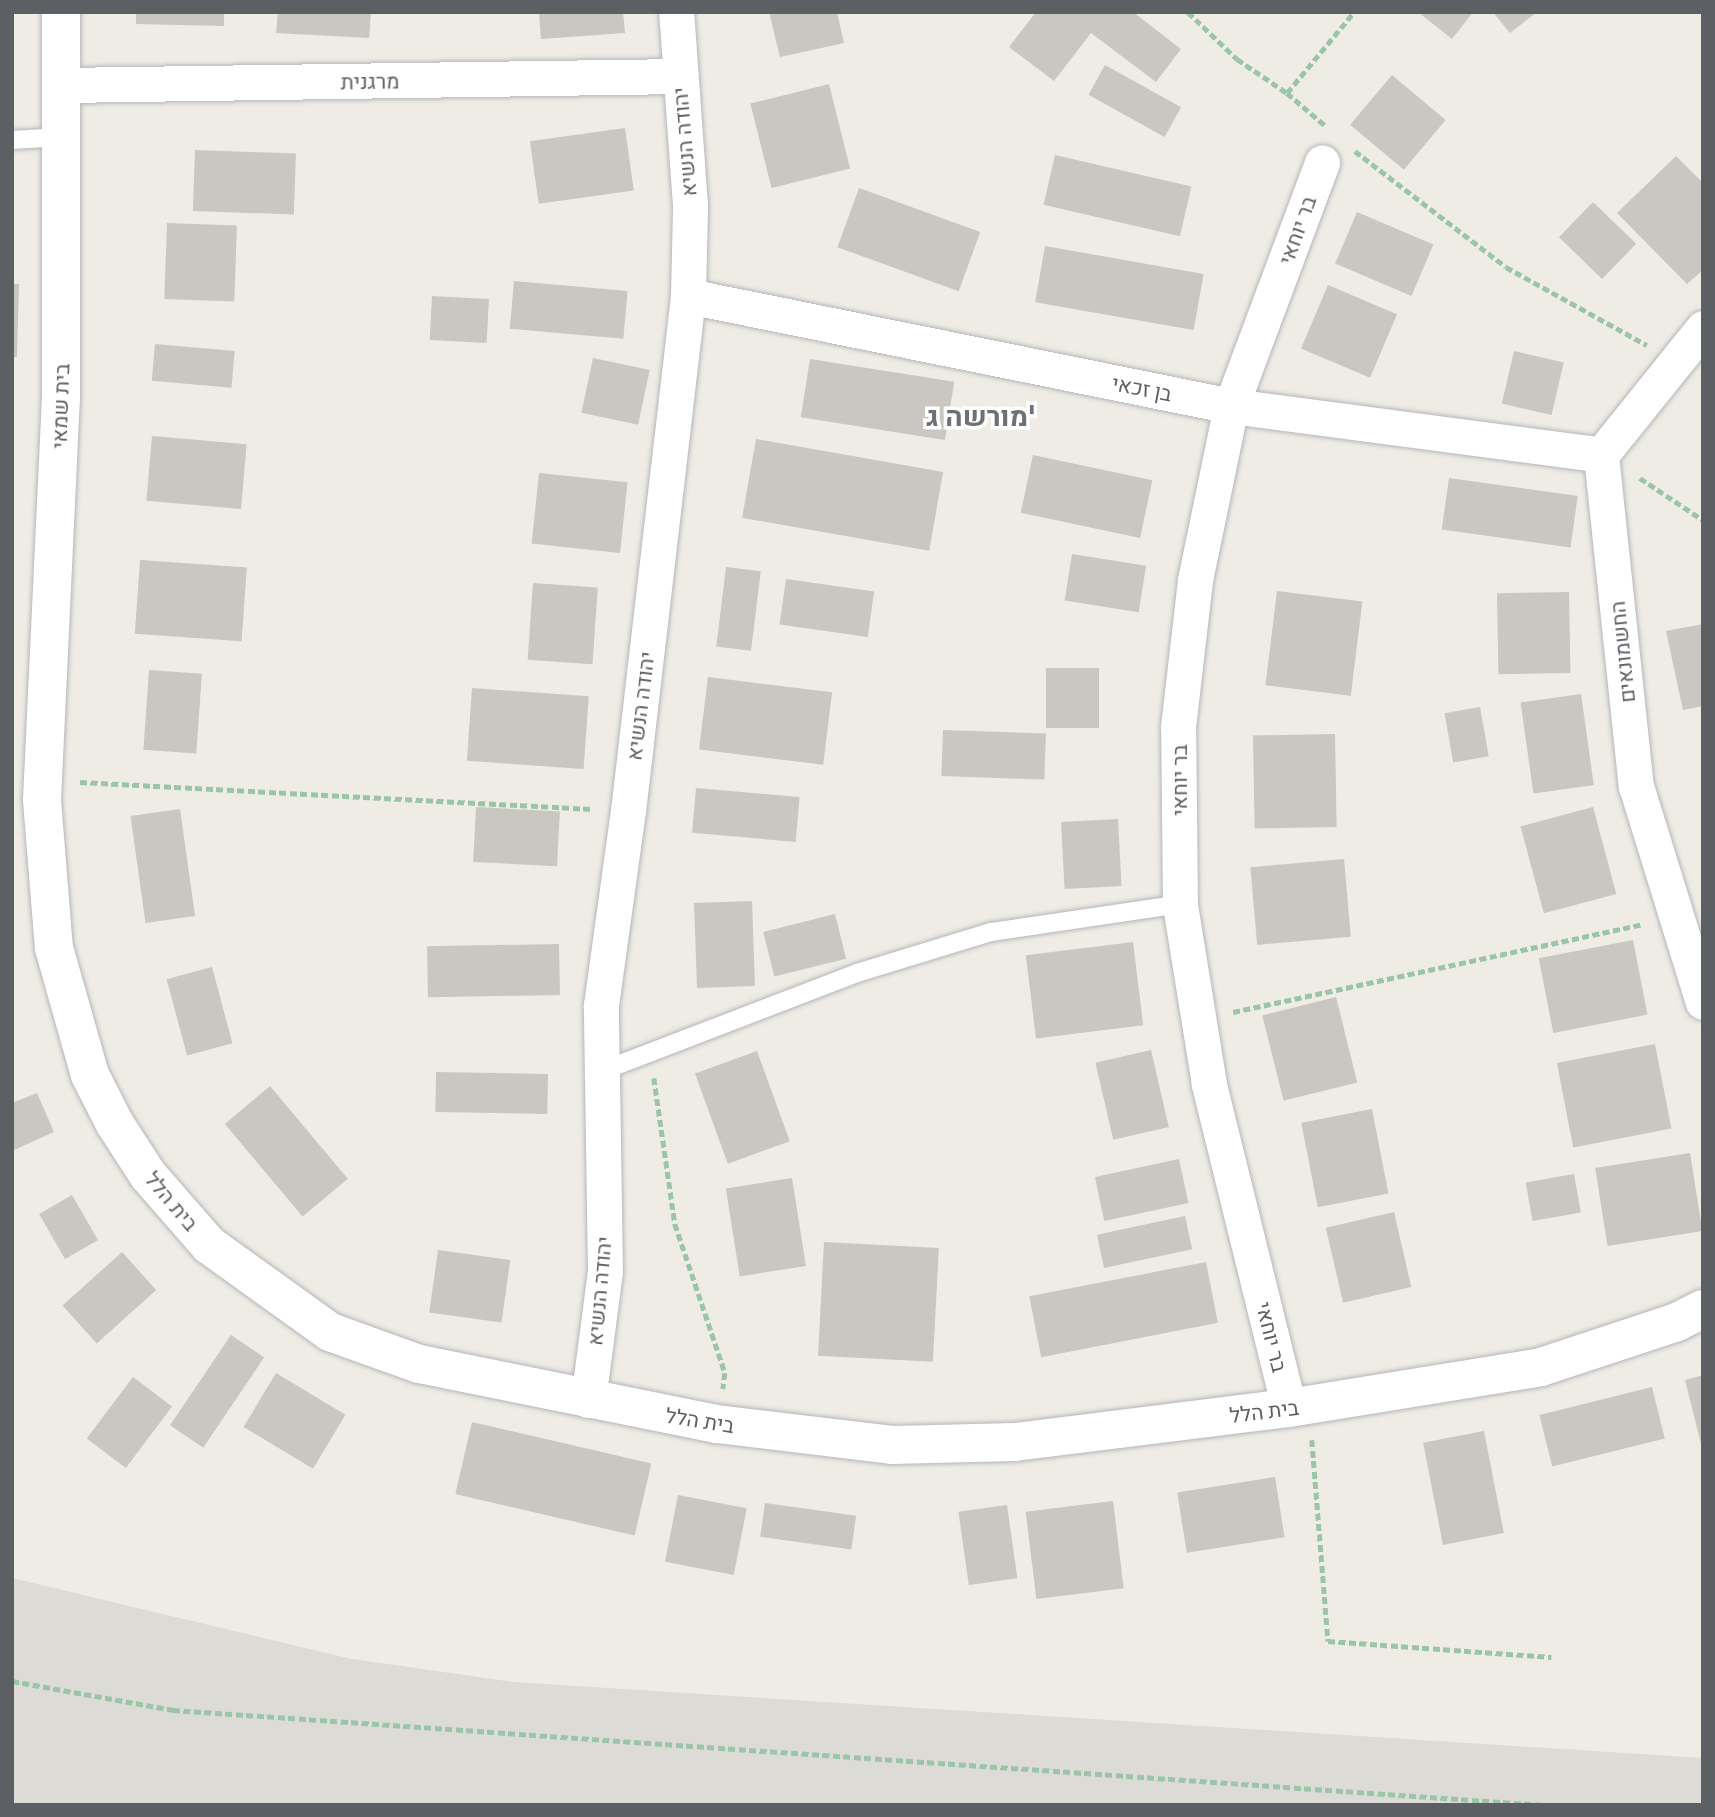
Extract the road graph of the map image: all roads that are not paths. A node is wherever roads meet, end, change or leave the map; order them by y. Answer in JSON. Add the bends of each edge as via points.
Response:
{"nodes":[{"id":1,"x":61,"y":12,"type":"edge"},
{"id":2,"x":676,"y":12,"type":"edge"},
{"id":3,"x":679,"y":76,"type":"junction"},
{"id":4,"x":61,"y":85,"type":"junction"},
{"id":5,"x":61,"y":137,"type":"junction"},
{"id":6,"x":12,"y":140,"type":"edge"},
{"id":7,"x":1334,"y":146,"type":"road end"},
{"id":8,"x":688,"y":296,"type":"junction"},
{"id":9,"x":1703,"y":328,"type":"edge"},
{"id":10,"x":1231,"y":406,"type":"junction"},
{"id":11,"x":1602,"y":454,"type":"junction"},
{"id":12,"x":27,"y":799,"type":"edge"},
{"id":13,"x":1180,"y":904,"type":"junction"},
{"id":14,"x":1703,"y":1002,"type":"edge"},
{"id":15,"x":602,"y":1070,"type":"junction"},
{"id":16,"x":1703,"y":1309,"type":"edge"},
{"id":17,"x":588,"y":1400,"type":"junction"},
{"id":18,"x":1299,"y":1406,"type":"junction"}],
"edges":[{"from":1,"to":4,"type":"street","name":"בית שמאי"},
{"from":2,"to":3,"type":"street","name":"יהודה הנשיא"},
{"from":3,"to":4,"type":"street","name":"מרגנית"},
{"from":3,"to":8,"type":"street","name":"יהודה הנשיא","via":[[690,205]]},
{"from":4,"to":5,"type":"street","name":"בית שמאי"},
{"from":5,"to":6,"type":"lane"},
{"from":5,"to":12,"type":"street","name":"בית שמאי","via":[[61,397]]},
{"from":7,"to":10,"type":"street","name":"בר יוחאי"},
{"from":8,"to":10,"type":"street","name":"בן זכאי"},
{"from":8,"to":15,"type":"street","name":"יהודה הנשיא","via":[[601,1004]]},
{"from":9,"to":11,"type":"street"},
{"from":10,"to":11,"type":"street","name":"בן זכאי"},
{"from":10,"to":13,"type":"street","name":"בר יוחאי","via":[[1195,580],[1178,727]]},
{"from":11,"to":14,"type":"street","name":"החשמונאים","via":[[1636,786]]},
{"from":12,"to":17,"type":"street","name":"בית הלל","via":[[54,948],[90,1075],[148,1175],[209,1245],[330,1332],[419,1364]]},
{"from":13,"to":15,"type":"lane","via":[[990,932],[857,973]]},
{"from":13,"to":18,"type":"street","name":"בר יוחאי","via":[[1209,1084]]},
{"from":15,"to":17,"type":"street","name":"יהודה הנשיא","via":[[606,1271]]},
{"from":16,"to":18,"type":"street","name":"בית הלל","via":[[1541,1367]]},
{"from":17,"to":18,"type":"street","name":"בית הלל","via":[[717,1424],[892,1445],[1015,1441]]}]}
